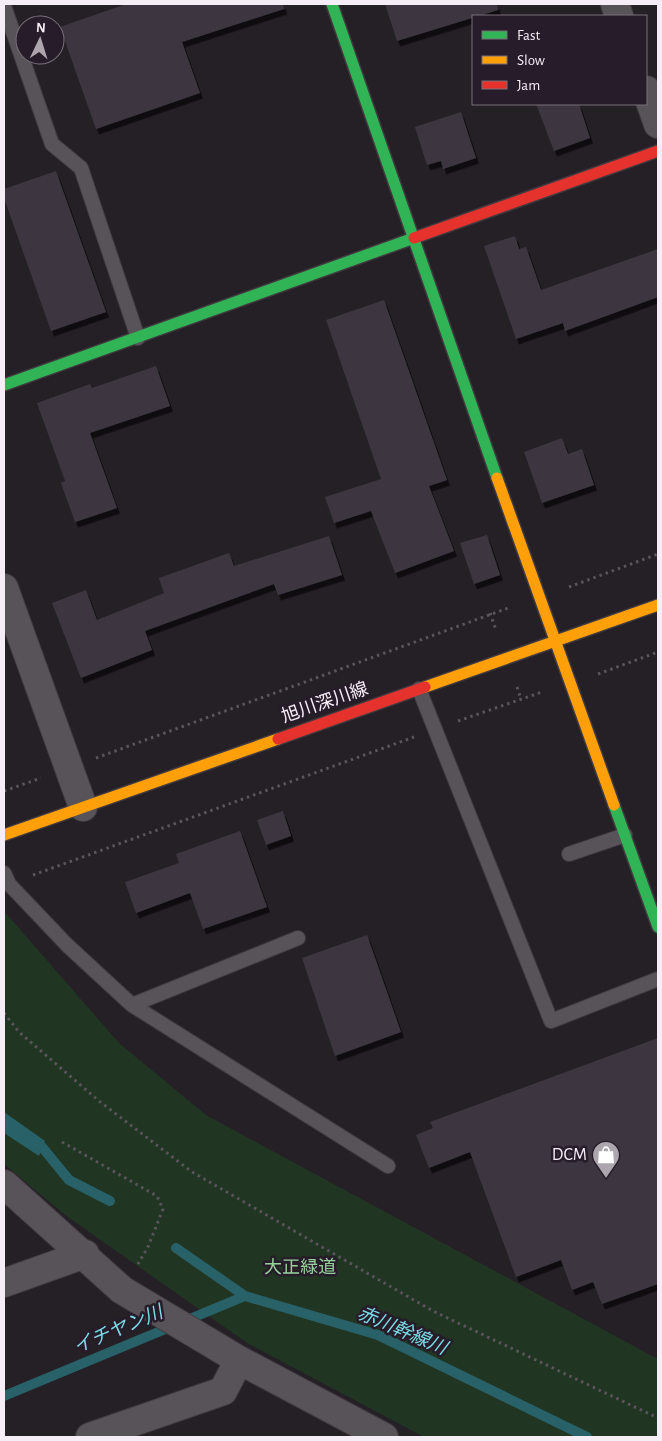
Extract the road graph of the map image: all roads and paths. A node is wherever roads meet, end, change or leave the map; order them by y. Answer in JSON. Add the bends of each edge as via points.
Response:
{"nodes":[{"id":1,"x":332,"y":4,"type":"edge"},
{"id":2,"x":4,"y":6,"type":"edge"},
{"id":3,"x":647,"y":93,"type":"edge"},
{"id":4,"x":658,"y":124,"type":"edge"},
{"id":5,"x":658,"y":151,"type":"edge"},
{"id":6,"x":414,"y":239,"type":"junction"},
{"id":7,"x":138,"y":338,"type":"junction"},
{"id":8,"x":4,"y":385,"type":"edge"},
{"id":9,"x":658,"y":554,"type":"edge"},
{"id":10,"x":4,"y":588,"type":"edge"},
{"id":11,"x":540,"y":598,"type":"junction"},
{"id":12,"x":658,"y":605,"type":"edge"},
{"id":13,"x":555,"y":643,"type":"junction"},
{"id":14,"x":658,"y":652,"type":"edge"},
{"id":15,"x":570,"y":684,"type":"junction"},
{"id":16,"x":419,"y":689,"type":"junction"},
{"id":17,"x":435,"y":729,"type":"junction"},
{"id":18,"x":68,"y":768,"type":"junction"},
{"id":19,"x":4,"y":791,"type":"edge"},
{"id":20,"x":83,"y":807,"type":"junction"},
{"id":21,"x":4,"y":835,"type":"edge"},
{"id":22,"x":625,"y":835,"type":"junction"},
{"id":23,"x":569,"y":854,"type":"dead end"},
{"id":24,"x":6,"y":879,"type":"edge"},
{"id":25,"x":658,"y":927,"type":"edge"},
{"id":26,"x":298,"y":938,"type":"dead end"},
{"id":27,"x":658,"y":979,"type":"edge"},
{"id":28,"x":132,"y":1005,"type":"junction"},
{"id":29,"x":4,"y":1013,"type":"edge"},
{"id":30,"x":62,"y":1142,"type":"dead end"},
{"id":31,"x":388,"y":1166,"type":"dead end"},
{"id":32,"x":4,"y":1184,"type":"edge"},
{"id":33,"x":85,"y":1254,"type":"junction"},
{"id":34,"x":4,"y":1283,"type":"edge"},
{"id":35,"x":122,"y":1290,"type":"junction"},
{"id":36,"x":239,"y":1360,"type":"junction"},
{"id":37,"x":658,"y":1418,"type":"edge"},
{"id":38,"x":90,"y":1437,"type":"edge"},
{"id":39,"x":384,"y":1437,"type":"edge"}],
"edges":[{"from":1,"to":6,"type":"street"},
{"from":2,"to":7,"type":"lane","via":[[52,144],[81,168]]},
{"from":3,"to":4,"type":"street"},
{"from":5,"to":6,"type":"street"},
{"from":6,"to":7,"type":"street"},
{"from":6,"to":11,"type":"street"},
{"from":7,"to":8,"type":"street"},
{"from":9,"to":11,"type":"path"},
{"from":10,"to":18,"type":"street"},
{"from":11,"to":13,"type":"street"},
{"from":11,"to":18,"type":"path"},
{"from":12,"to":13,"type":"street","name":"旭川深川線"},
{"from":13,"to":15,"type":"street"},
{"from":13,"to":16,"type":"street","name":"旭川深川線"},
{"from":14,"to":15,"type":"path"},
{"from":15,"to":17,"type":"path"},
{"from":15,"to":22,"type":"street"},
{"from":16,"to":17,"type":"lane"},
{"from":16,"to":20,"type":"street","name":"旭川深川線"},
{"from":17,"to":24,"type":"path"},
{"from":17,"to":27,"type":"lane","via":[[551,1020]]},
{"from":18,"to":19,"type":"path"},
{"from":18,"to":20,"type":"street"},
{"from":20,"to":21,"type":"street","name":"旭川深川線"},
{"from":22,"to":23,"type":"lane"},
{"from":22,"to":25,"type":"street"},
{"from":24,"to":28,"type":"lane","via":[[67,945]]},
{"from":26,"to":28,"type":"lane"},
{"from":28,"to":31,"type":"lane"},
{"from":29,"to":37,"type":"path","via":[[19,1032],[91,1094],[192,1172],[433,1310]]},
{"from":30,"to":35,"type":"path","via":[[157,1196],[163,1209],[148,1247]]},
{"from":32,"to":33,"type":"street"},
{"from":33,"to":34,"type":"street"},
{"from":33,"to":35,"type":"street"},
{"from":35,"to":36,"type":"street"},
{"from":36,"to":38,"type":"street","via":[[223,1391]]},
{"from":36,"to":39,"type":"street"}]}
